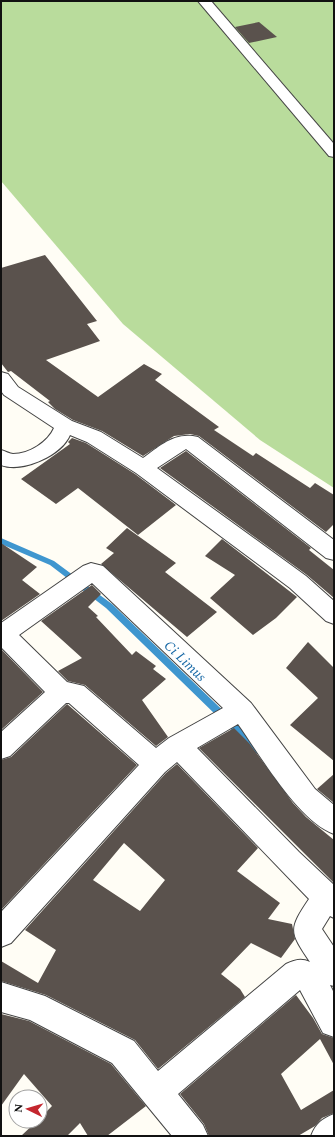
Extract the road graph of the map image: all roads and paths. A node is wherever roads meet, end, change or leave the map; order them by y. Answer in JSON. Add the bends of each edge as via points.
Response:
{"nodes":[{"id":1,"x":204,"y":1,"type":"edge"},
{"id":2,"x":334,"y":153,"type":"edge"},
{"id":3,"x":4,"y":388,"type":"edge"},
{"id":4,"x":65,"y":426,"type":"junction"},
{"id":5,"x":1,"y":457,"type":"edge"},
{"id":6,"x":143,"y":468,"type":"junction"},
{"id":7,"x":334,"y":552,"type":"edge"},
{"id":8,"x":334,"y":615,"type":"edge"},
{"id":9,"x":2,"y":633,"type":"edge"},
{"id":10,"x":61,"y":692,"type":"junction"},
{"id":11,"x":242,"y":710,"type":"junction"},
{"id":12,"x":178,"y":746,"type":"junction"},
{"id":13,"x":1,"y":748,"type":"edge"},
{"id":14,"x":156,"y":764,"type":"junction"},
{"id":15,"x":334,"y":822,"type":"edge"},
{"id":16,"x":330,"y":900,"type":"edge"},
{"id":17,"x":1,"y":933,"type":"edge"},
{"id":18,"x":334,"y":972,"type":"edge"},
{"id":19,"x":1,"y":997,"type":"edge"},
{"id":20,"x":334,"y":1022,"type":"edge"},
{"id":21,"x":157,"y":1092,"type":"junction"},
{"id":22,"x":334,"y":1130,"type":"edge"},
{"id":23,"x":192,"y":1136,"type":"edge"},
{"id":24,"x":327,"y":1136,"type":"edge"}],
"edges":[{"from":1,"to":2,"type":"street"},
{"from":3,"to":4,"type":"street"},
{"from":4,"to":5,"type":"street","via":[[58,441],[41,453],[12,461]]},
{"from":4,"to":6,"type":"street","via":[[94,437]]},
{"from":6,"to":7,"type":"street","via":[[180,442],[191,442]]},
{"from":6,"to":8,"type":"street","via":[[298,582]]},
{"from":9,"to":10,"type":"street"},
{"from":9,"to":11,"type":"street","via":[[91,572],[95,572]]},
{"from":10,"to":13,"type":"street"},
{"from":10,"to":14,"type":"street","via":[[74,693]]},
{"from":11,"to":12,"type":"street"},
{"from":11,"to":15,"type":"street","via":[[306,798]]},
{"from":12,"to":14,"type":"street"},
{"from":12,"to":16,"type":"street"},
{"from":14,"to":17,"type":"street"},
{"from":16,"to":18,"type":"street","via":[[308,925],[307,932]]},
{"from":19,"to":21,"type":"street","via":[[35,1006],[123,1052]]},
{"from":20,"to":21,"type":"street","via":[[310,980],[304,974],[296,974]]},
{"from":21,"to":23,"type":"street"},
{"from":22,"to":24,"type":"street"}]}
